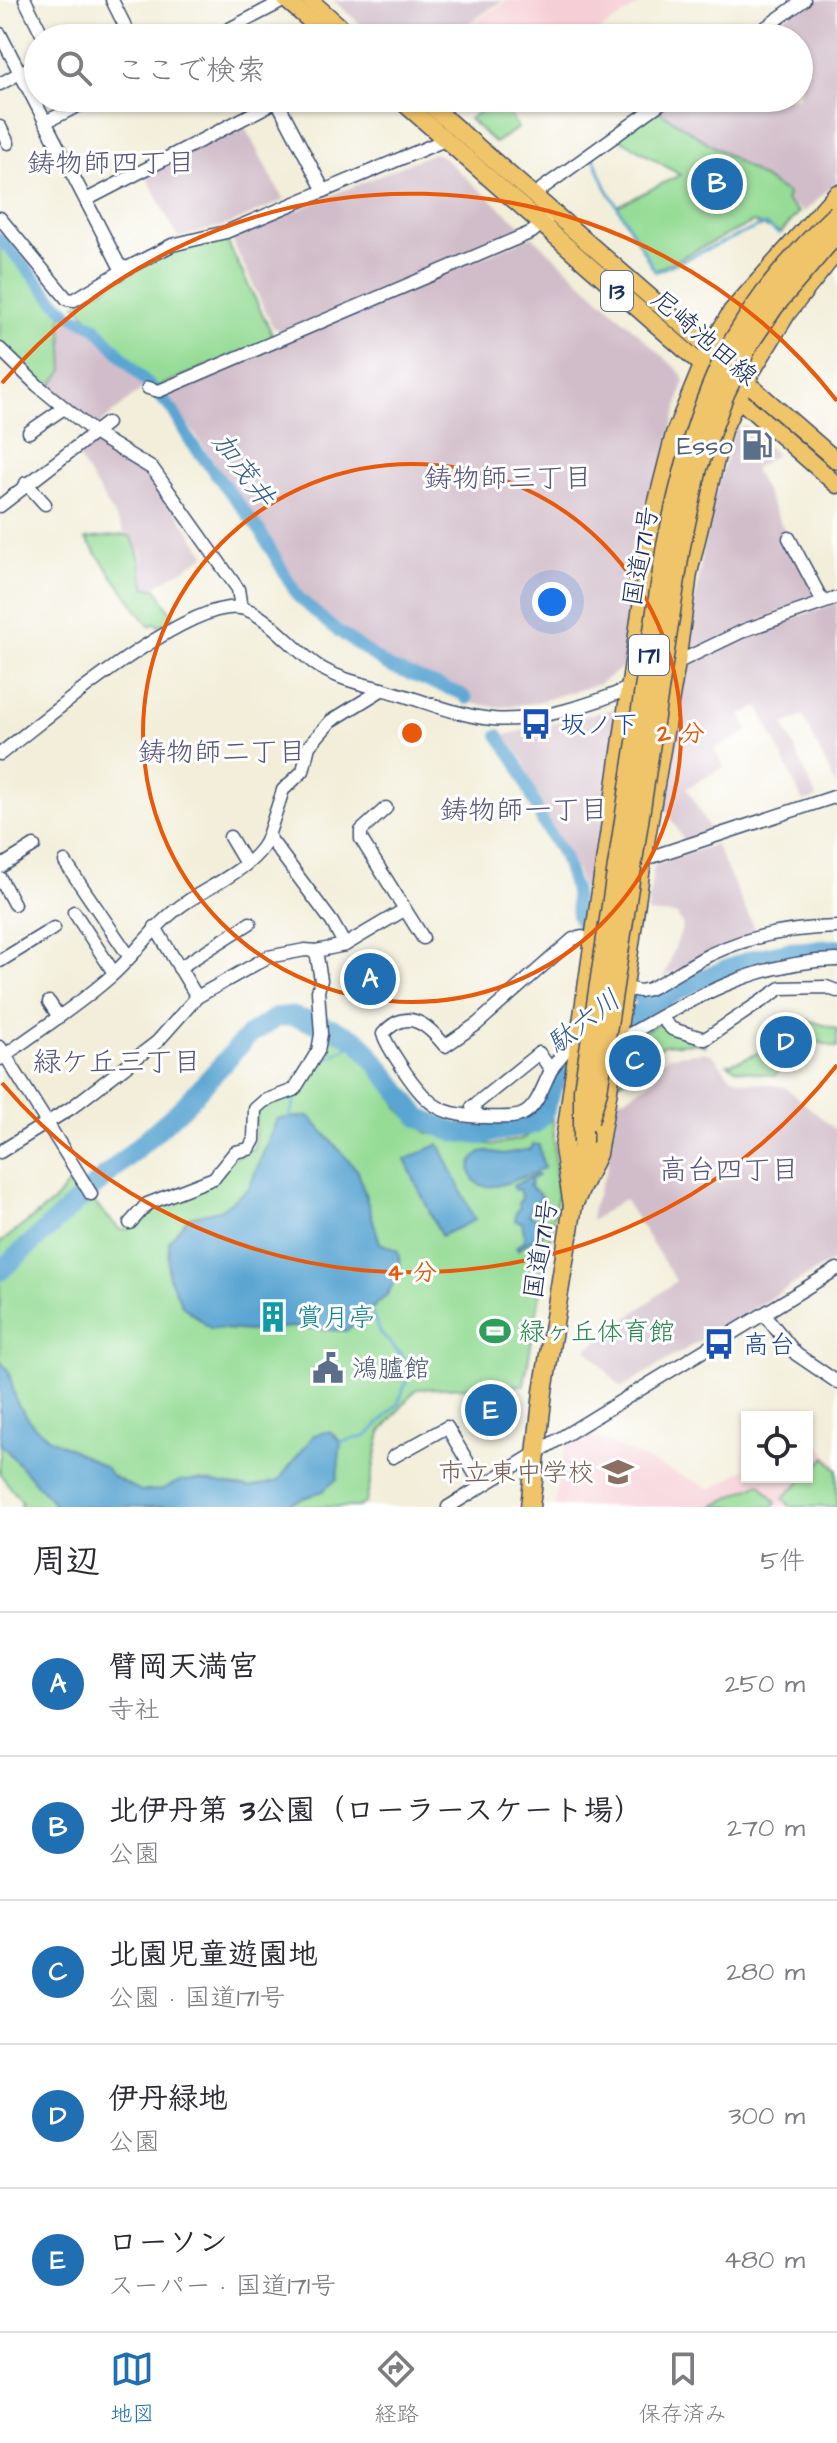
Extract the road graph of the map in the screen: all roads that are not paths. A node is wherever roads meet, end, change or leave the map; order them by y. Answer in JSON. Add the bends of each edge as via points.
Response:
{"nodes":[{"id":1,"x":25,"y":0,"type":"edge"},
{"id":2,"x":112,"y":0,"type":"edge"},
{"id":3,"x":285,"y":0,"type":"edge"},
{"id":4,"x":310,"y":0,"type":"edge"},
{"id":5,"x":804,"y":0,"type":"edge"},
{"id":6,"x":37,"y":24,"type":"edge"},
{"id":7,"x":124,"y":24,"type":"edge"},
{"id":8,"x":238,"y":24,"type":"edge"},
{"id":9,"x":313,"y":24,"type":"edge"},
{"id":10,"x":337,"y":24,"type":"edge"},
{"id":11,"x":771,"y":24,"type":"edge"},
{"id":12,"x":0,"y":34,"type":"edge"},
{"id":13,"x":24,"y":71,"type":"edge"},
{"id":14,"x":20,"y":73,"type":"junction"},
{"id":15,"x":24,"y":81,"type":"edge"},
{"id":16,"x":0,"y":84,"type":"edge"},
{"id":17,"x":40,"y":112,"type":"edge"},
{"id":18,"x":65,"y":112,"type":"edge"},
{"id":19,"x":252,"y":112,"type":"edge"},
{"id":20,"x":283,"y":112,"type":"edge"},
{"id":21,"x":414,"y":112,"type":"edge"},
{"id":22,"x":438,"y":112,"type":"edge"},
{"id":23,"x":649,"y":112,"type":"edge"},
{"id":24,"x":45,"y":122,"type":"junction"},
{"id":25,"x":445,"y":140,"type":"junction"},
{"id":26,"x":837,"y":184,"type":"edge"},
{"id":27,"x":324,"y":191,"type":"junction"},
{"id":28,"x":837,"y":194,"type":"edge"},
{"id":29,"x":533,"y":195,"type":"junction"},
{"id":30,"x":86,"y":200,"type":"junction"},
{"id":31,"x":837,"y":213,"type":"edge"},
{"id":32,"x":0,"y":218,"type":"edge"},
{"id":33,"x":547,"y":219,"type":"junction"},
{"id":34,"x":837,"y":233,"type":"edge"},
{"id":35,"x":794,"y":243,"type":"junction"},
{"id":36,"x":836,"y":253,"type":"edge"},
{"id":37,"x":127,"y":268,"type":"junction"},
{"id":38,"x":0,"y":349,"type":"edge"},
{"id":39,"x":706,"y":357,"type":"junction"},
{"id":40,"x":148,"y":388,"type":"dead end"},
{"id":41,"x":741,"y":389,"type":"junction"},
{"id":42,"x":64,"y":408,"type":"junction"},
{"id":43,"x":107,"y":423,"type":"dead end"},
{"id":44,"x":29,"y":432,"type":"dead end"},
{"id":45,"x":94,"y":432,"type":"junction"},
{"id":46,"x":837,"y":461,"type":"edge"},
{"id":47,"x":26,"y":483,"type":"junction"},
{"id":48,"x":837,"y":485,"type":"edge"},
{"id":49,"x":45,"y":504,"type":"dead end"},
{"id":50,"x":0,"y":506,"type":"edge"},
{"id":51,"x":794,"y":543,"type":"dead end"},
{"id":52,"x":837,"y":598,"type":"edge"},
{"id":53,"x":823,"y":602,"type":"junction"},
{"id":54,"x":241,"y":608,"type":"junction"},
{"id":55,"x":676,"y":663,"type":"junction"},
{"id":56,"x":629,"y":688,"type":"junction"},
{"id":57,"x":383,"y":689,"type":"junction"},
{"id":58,"x":0,"y":754,"type":"edge"},
{"id":59,"x":837,"y":796,"type":"edge"},
{"id":60,"x":386,"y":808,"type":"dead end"},
{"id":61,"x":268,"y":836,"type":"junction"},
{"id":62,"x":230,"y":837,"type":"dead end"},
{"id":63,"x":34,"y":846,"type":"dead end"},
{"id":64,"x":642,"y":860,"type":"junction"},
{"id":65,"x":65,"y":862,"type":"dead end"},
{"id":66,"x":246,"y":864,"type":"junction"},
{"id":67,"x":0,"y":867,"type":"edge"},
{"id":68,"x":0,"y":878,"type":"edge"},
{"id":69,"x":14,"y":904,"type":"dead end"},
{"id":70,"x":404,"y":910,"type":"junction"},
{"id":71,"x":74,"y":912,"type":"dead end"},
{"id":72,"x":250,"y":923,"type":"dead end"},
{"id":73,"x":155,"y":927,"type":"junction"},
{"id":74,"x":837,"y":927,"type":"edge"},
{"id":75,"x":54,"y":928,"type":"dead end"},
{"id":76,"x":423,"y":938,"type":"dead end"},
{"id":77,"x":592,"y":941,"type":"junction"},
{"id":78,"x":345,"y":945,"type":"junction"},
{"id":79,"x":316,"y":951,"type":"junction"},
{"id":80,"x":129,"y":956,"type":"junction"},
{"id":81,"x":837,"y":960,"type":"edge"},
{"id":82,"x":0,"y":961,"type":"edge"},
{"id":83,"x":179,"y":968,"type":"junction"},
{"id":84,"x":114,"y":973,"type":"junction"},
{"id":85,"x":624,"y":991,"type":"junction"},
{"id":86,"x":837,"y":991,"type":"edge"},
{"id":87,"x":197,"y":997,"type":"junction"},
{"id":88,"x":49,"y":1002,"type":"dead end"},
{"id":89,"x":59,"y":1017,"type":"junction"},
{"id":90,"x":660,"y":1017,"type":"junction"},
{"id":91,"x":580,"y":1038,"type":"junction"},
{"id":92,"x":617,"y":1039,"type":"junction"},
{"id":93,"x":2,"y":1054,"type":"edge"},
{"id":94,"x":551,"y":1070,"type":"junction"},
{"id":95,"x":480,"y":1117,"type":"junction"},
{"id":96,"x":47,"y":1123,"type":"junction"},
{"id":97,"x":583,"y":1143,"type":"junction"},
{"id":98,"x":0,"y":1152,"type":"edge"},
{"id":99,"x":90,"y":1193,"type":"dead end"},
{"id":100,"x":573,"y":1206,"type":"junction"},
{"id":101,"x":130,"y":1223,"type":"dead end"},
{"id":102,"x":837,"y":1269,"type":"edge"},
{"id":103,"x":764,"y":1314,"type":"junction"},
{"id":104,"x":837,"y":1382,"type":"edge"},
{"id":105,"x":537,"y":1452,"type":"junction"},
{"id":106,"x":393,"y":1457,"type":"dead end"},
{"id":107,"x":482,"y":1486,"type":"junction"},
{"id":108,"x":448,"y":1507,"type":"edge"},
{"id":109,"x":530,"y":1507,"type":"edge"}],
"edges":[{"from":1,"to":6,"type":"street"},
{"from":2,"to":7,"type":"street"},
{"from":3,"to":8,"type":"street"},
{"from":3,"to":9,"type":"main road"},
{"from":4,"to":10,"type":"main road"},
{"from":5,"to":11,"type":"street"},
{"from":12,"to":14,"type":"street"},
{"from":13,"to":14,"type":"street"},
{"from":14,"to":15,"type":"street"},
{"from":14,"to":16,"type":"street"},
{"from":17,"to":24,"type":"street"},
{"from":18,"to":24,"type":"street"},
{"from":19,"to":30,"type":"street"},
{"from":20,"to":27,"type":"street"},
{"from":21,"to":25,"type":"main road","name":"尼崎池田線","number":"13"},
{"from":22,"to":29,"type":"main road","name":"尼崎池田線","number":"13"},
{"from":23,"to":29,"type":"street"},
{"from":24,"to":30,"type":"street"},
{"from":25,"to":27,"type":"street"},
{"from":25,"to":33,"type":"main road","name":"尼崎池田線","number":"13"},
{"from":26,"to":35,"type":"street"},
{"from":27,"to":37,"type":"street","via":[[226,232],[172,245]]},
{"from":28,"to":35,"type":"highway","number":"171"},
{"from":29,"to":33,"type":"main road","name":"尼崎池田線","number":"13"},
{"from":30,"to":37,"type":"street","via":[[119,265]]},
{"from":31,"to":97,"type":"highway","name":"国道171号","number":"171","bridge":true,"via":[[740,329],[723,359],[684,464],[666,545],[583,1089]]},
{"from":32,"to":37,"type":"street","via":[[67,299],[74,300]]},
{"from":33,"to":39,"type":"main road","name":"尼崎池田線","number":"13"},
{"from":33,"to":40,"type":"street","via":[[532,232],[159,391]]},
{"from":34,"to":97,"type":"highway","name":"国道171号","number":"171","bridge":true,"via":[[749,344],[698,468],[681,546],[598,1091]]},
{"from":35,"to":39,"type":"highway","number":"171","via":[[732,312]]},
{"from":36,"to":41,"type":"highway","number":"171","via":[[787,312]]},
{"from":38,"to":42,"type":"street"},
{"from":39,"to":41,"type":"main road","name":"尼崎池田線","number":"13"},
{"from":39,"to":56,"type":"highway","number":"171","via":[[675,434],[656,509]]},
{"from":41,"to":46,"type":"main road","name":"尼崎池田線","number":"13"},
{"from":41,"to":48,"type":"main road","name":"尼崎池田線","number":"13"},
{"from":41,"to":55,"type":"highway","number":"171","via":[[722,430],[707,485]]},
{"from":42,"to":44,"type":"street"},
{"from":42,"to":45,"type":"street"},
{"from":43,"to":45,"type":"street"},
{"from":45,"to":47,"type":"street"},
{"from":45,"to":54,"type":"street","via":[[153,469],[238,589]]},
{"from":47,"to":49,"type":"street"},
{"from":47,"to":50,"type":"street"},
{"from":51,"to":53,"type":"street"},
{"from":52,"to":53,"type":"street"},
{"from":53,"to":55,"type":"street","via":[[745,630]]},
{"from":54,"to":57,"type":"street","via":[[330,674]]},
{"from":54,"to":58,"type":"street","via":[[212,613],[156,637]]},
{"from":55,"to":56,"type":"street"},
{"from":55,"to":64,"type":"highway","number":"171"},
{"from":56,"to":57,"type":"street","via":[[537,715],[491,719]]},
{"from":56,"to":77,"type":"highway","number":"171"},
{"from":57,"to":61,"type":"street","via":[[331,721],[309,746],[303,771],[283,790]]},
{"from":59,"to":64,"type":"street"},
{"from":60,"to":70,"type":"street","via":[[361,831],[361,839]]},
{"from":61,"to":66,"type":"street"},
{"from":61,"to":78,"type":"street"},
{"from":62,"to":66,"type":"street"},
{"from":63,"to":67,"type":"street"},
{"from":64,"to":85,"type":"highway","number":"171"},
{"from":65,"to":80,"type":"street"},
{"from":66,"to":73,"type":"street"},
{"from":68,"to":69,"type":"street"},
{"from":70,"to":76,"type":"street"},
{"from":70,"to":78,"type":"street"},
{"from":71,"to":84,"type":"street"},
{"from":72,"to":83,"type":"street"},
{"from":73,"to":80,"type":"street"},
{"from":73,"to":83,"type":"street"},
{"from":74,"to":85,"type":"street","via":[[758,937],[710,955],[649,989]]},
{"from":75,"to":82,"type":"street"},
{"from":77,"to":91,"type":"highway","number":"171"},
{"from":77,"to":95,"type":"street","via":[[573,939],[445,1046],[429,1026],[416,1020],[383,1034],[423,1098],[440,1111]]},
{"from":78,"to":79,"type":"street"},
{"from":79,"to":87,"type":"street","via":[[268,957]]},
{"from":79,"to":101,"type":"street","via":[[321,980],[318,1051],[294,1090],[255,1109],[249,1149],[235,1152],[214,1178],[147,1204]]},
{"from":80,"to":84,"type":"street"},
{"from":81,"to":90,"type":"street","via":[[771,968],[711,990]]},
{"from":83,"to":87,"type":"street"},
{"from":84,"to":89,"type":"street"},
{"from":85,"to":92,"type":"highway","number":"171"},
{"from":86,"to":90,"type":"street","via":[[781,988],[705,1039],[672,1029]]},
{"from":87,"to":96,"type":"street","via":[[157,1042]]},
{"from":88,"to":89,"type":"street"},
{"from":89,"to":93,"type":"street"},
{"from":90,"to":92,"type":"street"},
{"from":91,"to":94,"type":"street"},
{"from":91,"to":100,"type":"highway","number":"171","via":[[564,1148]]},
{"from":92,"to":100,"type":"highway","number":"171","via":[[597,1154]]},
{"from":93,"to":96,"type":"street"},
{"from":94,"to":95,"type":"street","via":[[523,1114]]},
{"from":94,"to":95,"type":"street","via":[[539,1053],[472,1107]]},
{"from":96,"to":98,"type":"street"},
{"from":96,"to":99,"type":"street"},
{"from":97,"to":100,"type":"highway","name":"国道171号","number":"171"},
{"from":100,"to":105,"type":"highway","name":"国道171号","number":"171"},
{"from":102,"to":103,"type":"street"},
{"from":103,"to":104,"type":"street","via":[[796,1354]]},
{"from":103,"to":105,"type":"street"},
{"from":105,"to":107,"type":"street"},
{"from":105,"to":109,"type":"highway","name":"国道171号","number":"171"},
{"from":106,"to":107,"type":"street","via":[[447,1427]]},
{"from":107,"to":108,"type":"street"}]}
